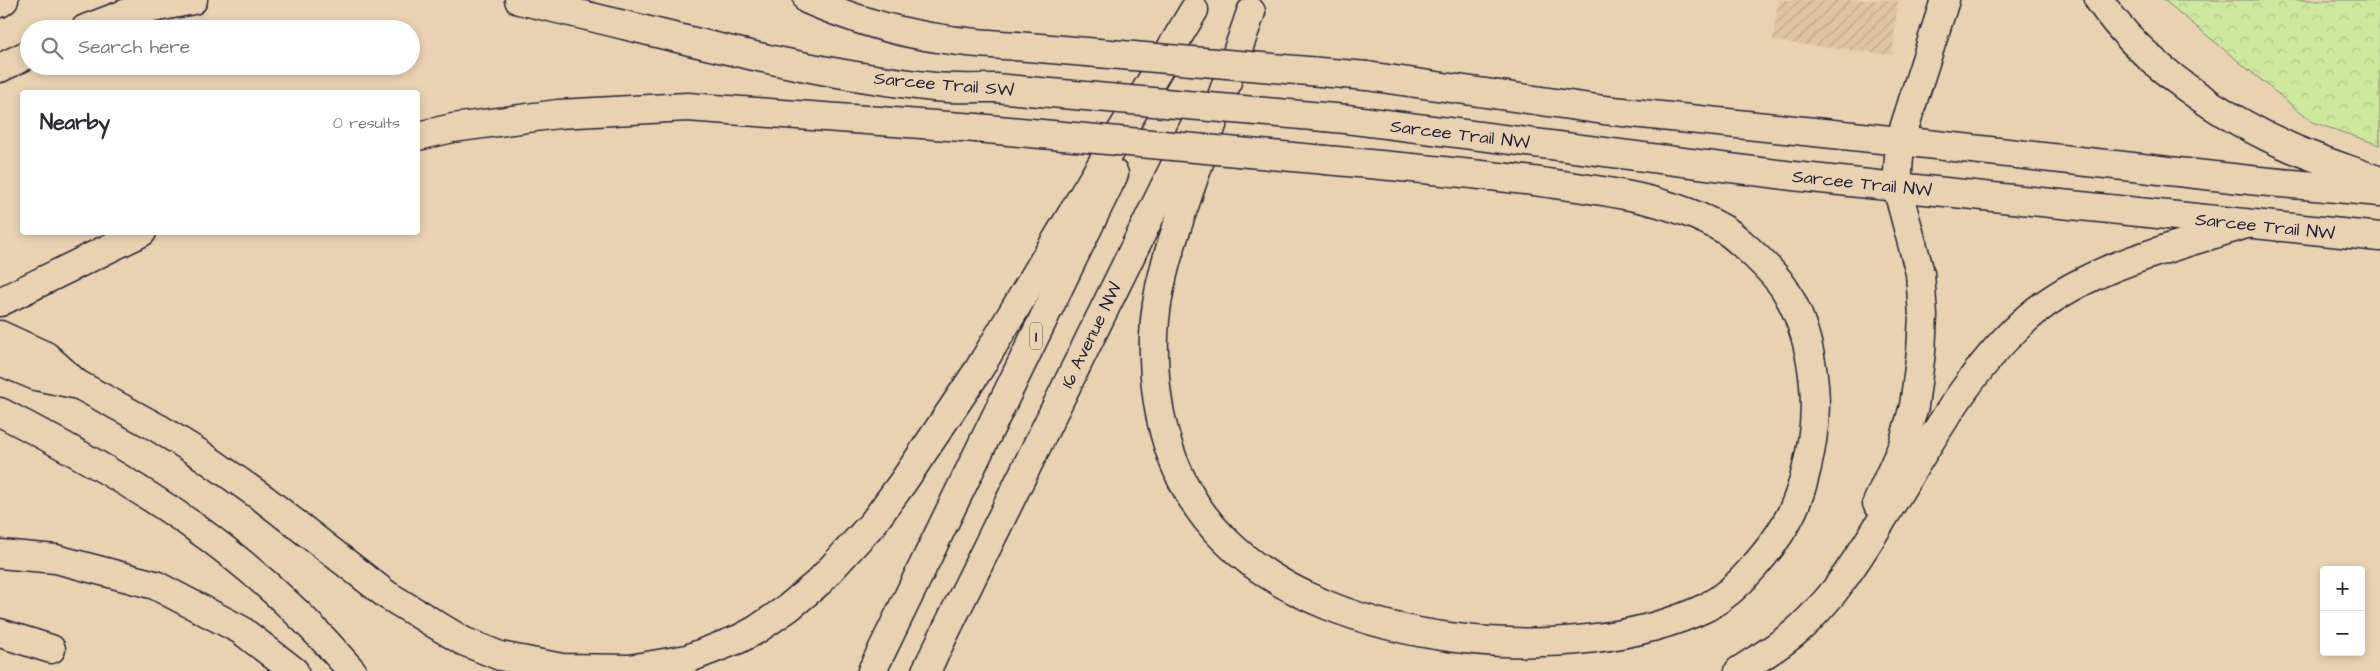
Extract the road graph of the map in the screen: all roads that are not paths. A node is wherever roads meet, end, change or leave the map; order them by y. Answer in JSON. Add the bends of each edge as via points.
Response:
{"nodes":[{"id":1,"x":4,"y":0,"type":"edge"},
{"id":2,"x":193,"y":0,"type":"edge"},
{"id":3,"x":519,"y":0,"type":"edge"},
{"id":4,"x":808,"y":0,"type":"edge"},
{"id":5,"x":1945,"y":0,"type":"edge"},
{"id":6,"x":2099,"y":0,"type":"edge"},
{"id":7,"x":0,"y":3,"type":"edge"},
{"id":8,"x":1196,"y":5,"type":"edge"},
{"id":9,"x":1254,"y":6,"type":"edge"},
{"id":10,"x":109,"y":20,"type":"edge"},
{"id":11,"x":20,"y":58,"type":"edge"},
{"id":12,"x":0,"y":68,"type":"edge"},
{"id":13,"x":1346,"y":120,"type":"joint"},
{"id":14,"x":420,"y":136,"type":"edge"},
{"id":15,"x":1900,"y":142,"type":"junction"},
{"id":16,"x":1204,"y":149,"type":"edge"},
{"id":17,"x":1204,"y":149,"type":"edge"},
{"id":18,"x":1204,"y":149,"type":"edge"},
{"id":19,"x":1204,"y":149,"type":"edge"},
{"id":20,"x":2380,"y":181,"type":"edge"},
{"id":21,"x":1897,"y":187,"type":"junction"},
{"id":22,"x":2380,"y":192,"type":"edge"},
{"id":23,"x":2246,"y":224,"type":"junction"},
{"id":24,"x":136,"y":235,"type":"edge"},
{"id":25,"x":2380,"y":238,"type":"edge"},
{"id":26,"x":0,"y":302,"type":"edge"},
{"id":27,"x":0,"y":335,"type":"edge"},
{"id":28,"x":0,"y":361,"type":"edge"},
{"id":29,"x":42,"y":368,"type":"junction"},
{"id":30,"x":0,"y":412,"type":"edge"},
{"id":31,"x":0,"y":554,"type":"edge"},
{"id":32,"x":1840,"y":584,"type":"junction"},
{"id":33,"x":0,"y":633,"type":"edge"},
{"id":34,"x":51,"y":649,"type":"dead end"},
{"id":35,"x":294,"y":671,"type":"edge"},
{"id":36,"x":352,"y":671,"type":"edge"},
{"id":37,"x":872,"y":671,"type":"edge"},
{"id":38,"x":926,"y":671,"type":"edge"},
{"id":39,"x":1739,"y":671,"type":"edge"}],
"edges":[{"from":1,"to":7,"type":"main road"},
{"from":2,"to":10,"type":"main road","via":[[127,13]]},
{"from":3,"to":13,"type":"main road","name":"Sarcee Trail SW","bridge":true,"via":[[698,45],[800,66],[936,87],[995,88]]},
{"from":4,"to":15,"type":"main road","bridge":true,"via":[[889,27],[943,39],[1367,76],[1604,110]]},
{"from":5,"to":15,"type":"main road"},
{"from":6,"to":20,"type":"main road","via":[[2115,24],[2147,56],[2189,89],[2239,121],[2293,149]]},
{"from":8,"to":29,"type":"main road","via":[[979,369],[889,502],[836,565],[803,596],[756,630],[702,654],[653,666],[587,670],[522,661],[472,644],[444,631],[387,595],[288,517],[200,454],[132,412]]},
{"from":8,"to":37,"type":"main road","number":"1"},
{"from":9,"to":19,"type":"main road","bridge":true},
{"from":9,"to":38,"type":"main road","name":"16 Avenue NW"},
{"from":11,"to":12,"type":"main road"},
{"from":13,"to":21,"type":"main road","name":"Sarcee Trail NW"},
{"from":14,"to":16,"type":"main road","bridge":true,"via":[[558,114],[687,107]]},
{"from":15,"to":21,"type":"main road"},
{"from":15,"to":22,"type":"main road","via":[[2259,182]]},
{"from":17,"to":18,"type":"main road","bridge":true,"via":[[1523,179],[1612,192],[1681,210],[1728,231],[1764,264],[1787,293],[1807,341],[1815,381],[1814,427],[1806,477],[1790,520],[1774,545],[1742,581],[1709,606],[1668,623],[1624,636],[1523,646],[1476,644],[1395,630],[1316,602],[1250,562],[1224,540],[1177,471],[1163,434],[1156,399],[1153,331],[1166,260]]},
{"from":21,"to":23,"type":"main road","name":"Sarcee Trail NW"},
{"from":21,"to":32,"type":"main road","via":[[1920,273],[1922,325],[1914,406],[1903,445]]},
{"from":23,"to":25,"type":"main road","name":"Sarcee Trail NW"},
{"from":23,"to":32,"type":"main road","via":[[2102,273],[2037,310],[2011,334],[1948,415]]},
{"from":24,"to":26,"type":"main road"},
{"from":27,"to":29,"type":"main road","via":[[46,356]]},
{"from":28,"to":29,"type":"main road"},
{"from":30,"to":36,"type":"main road","via":[[114,473],[211,537],[282,598]]},
{"from":31,"to":35,"type":"main road","via":[[56,559],[155,585],[241,630]]},
{"from":32,"to":39,"type":"main road","via":[[1794,634]]},
{"from":33,"to":34,"type":"main road"}]}
